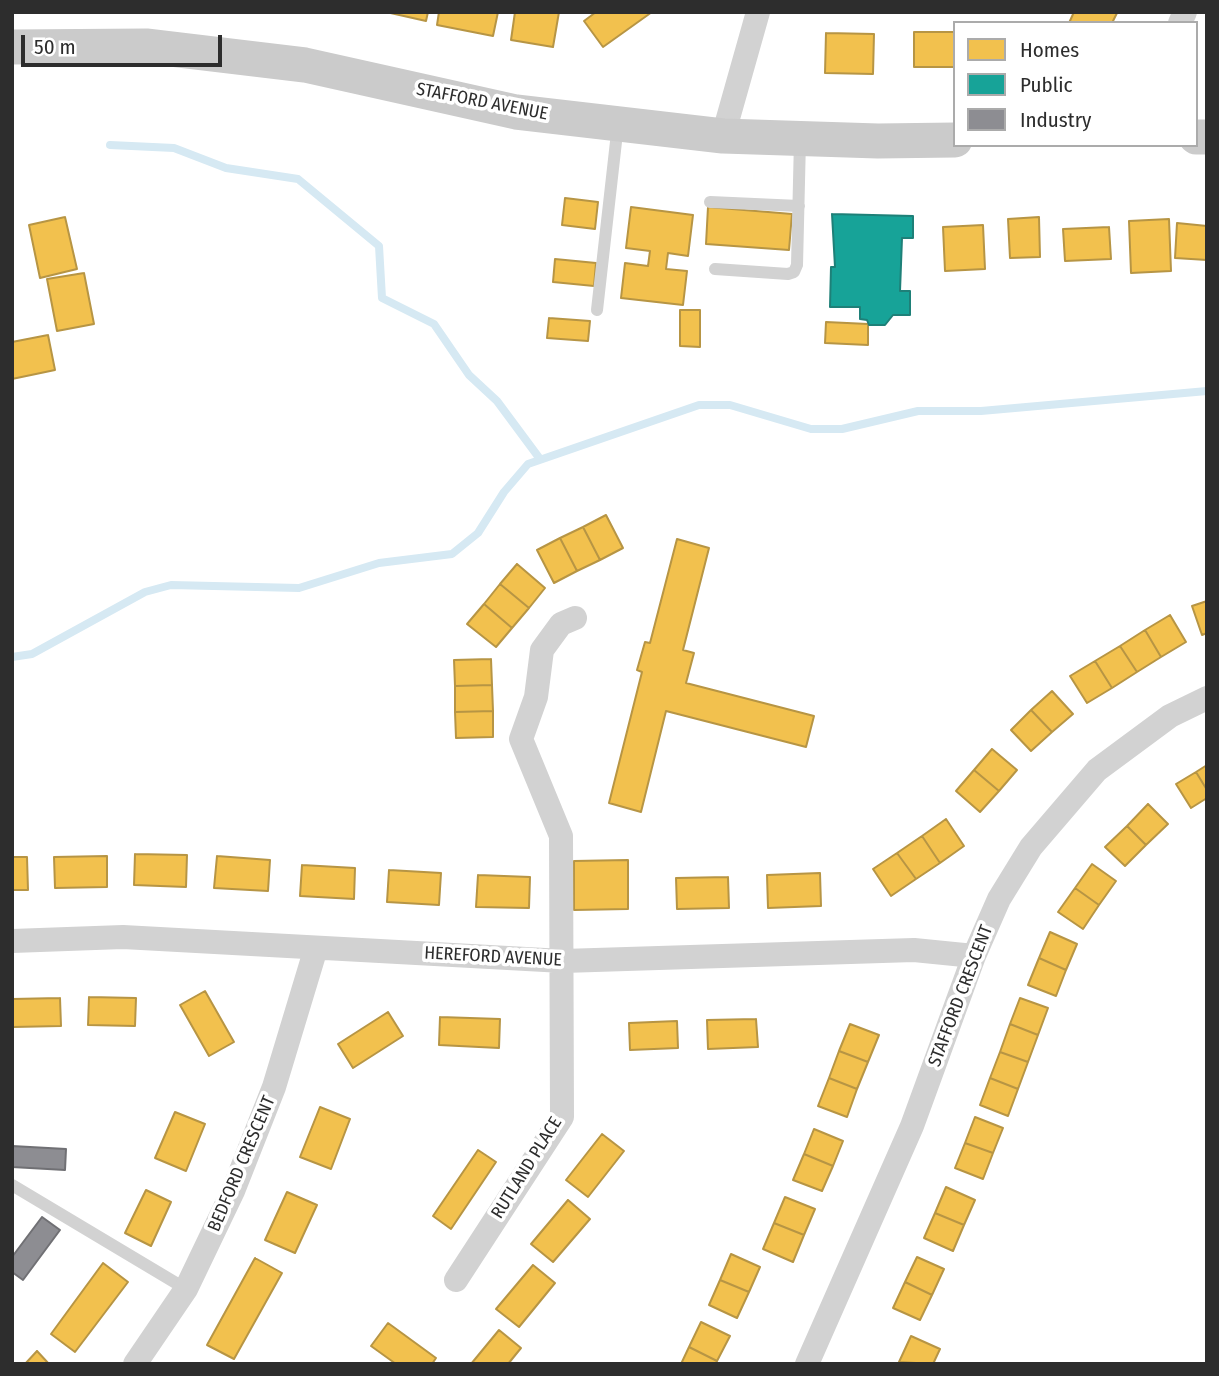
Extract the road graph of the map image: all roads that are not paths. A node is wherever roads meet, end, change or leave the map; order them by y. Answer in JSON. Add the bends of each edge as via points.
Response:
{"nodes":[{"id":1,"x":758,"y":12,"type":"edge"},
{"id":2,"x":12,"y":47,"type":"edge"},
{"id":3,"x":618,"y":124,"type":"junction"},
{"id":4,"x":723,"y":136,"type":"junction"},
{"id":5,"x":800,"y":139,"type":"junction"},
{"id":6,"x":953,"y":140,"type":"edge"},
{"id":7,"x":710,"y":202,"type":"dead end"},
{"id":8,"x":799,"y":206,"type":"junction"},
{"id":9,"x":715,"y":269,"type":"dead end"},
{"id":10,"x":597,"y":310,"type":"dead end"},
{"id":11,"x":575,"y":618,"type":"dead end"},
{"id":12,"x":1207,"y":698,"type":"edge"},
{"id":13,"x":12,"y":941,"type":"edge"},
{"id":14,"x":316,"y":948,"type":"junction"},
{"id":15,"x":974,"y":956,"type":"junction"},
{"id":16,"x":563,"y":961,"type":"junction"},
{"id":17,"x":12,"y":1185,"type":"edge"},
{"id":18,"x":456,"y":1280,"type":"dead end"},
{"id":19,"x":186,"y":1289,"type":"junction"},
{"id":20,"x":135,"y":1364,"type":"edge"},
{"id":21,"x":807,"y":1364,"type":"edge"}],
"edges":[{"from":1,"to":4,"type":"street"},
{"from":2,"to":3,"type":"street","name":"STAFFORD AVENUE","via":[[146,46],[304,65],[516,112]]},
{"from":3,"to":4,"type":"street","name":"STAFFORD AVENUE"},
{"from":3,"to":10,"type":"lane"},
{"from":4,"to":5,"type":"street","name":"STAFFORD AVENUE"},
{"from":5,"to":6,"type":"street","name":"STAFFORD AVENUE"},
{"from":5,"to":8,"type":"lane"},
{"from":7,"to":8,"type":"lane"},
{"from":8,"to":9,"type":"lane","via":[[794,272]]},
{"from":11,"to":16,"type":"street","name":"RUTLAND PLACE","via":[[561,624],[542,650],[536,697],[521,738],[561,836]]},
{"from":12,"to":15,"type":"street","name":"STAFFORD CRESCENT","via":[[1170,716],[1097,770],[1031,847],[999,899]]},
{"from":13,"to":14,"type":"street","name":"HEREFORD AVENUE","via":[[122,937]]},
{"from":14,"to":16,"type":"street","name":"HEREFORD AVENUE"},
{"from":14,"to":19,"type":"street","name":"BEDFORD CRESCENT","via":[[274,1087],[233,1191]]},
{"from":15,"to":16,"type":"street","name":"HEREFORD AVENUE","via":[[914,950]]},
{"from":15,"to":21,"type":"street","name":"STAFFORD CRESCENT","via":[[912,1126]]},
{"from":16,"to":18,"type":"street","name":"RUTLAND PLACE","via":[[562,1117]]},
{"from":17,"to":19,"type":"lane"},
{"from":19,"to":20,"type":"street","name":"BEDFORD CRESCENT"}]}
